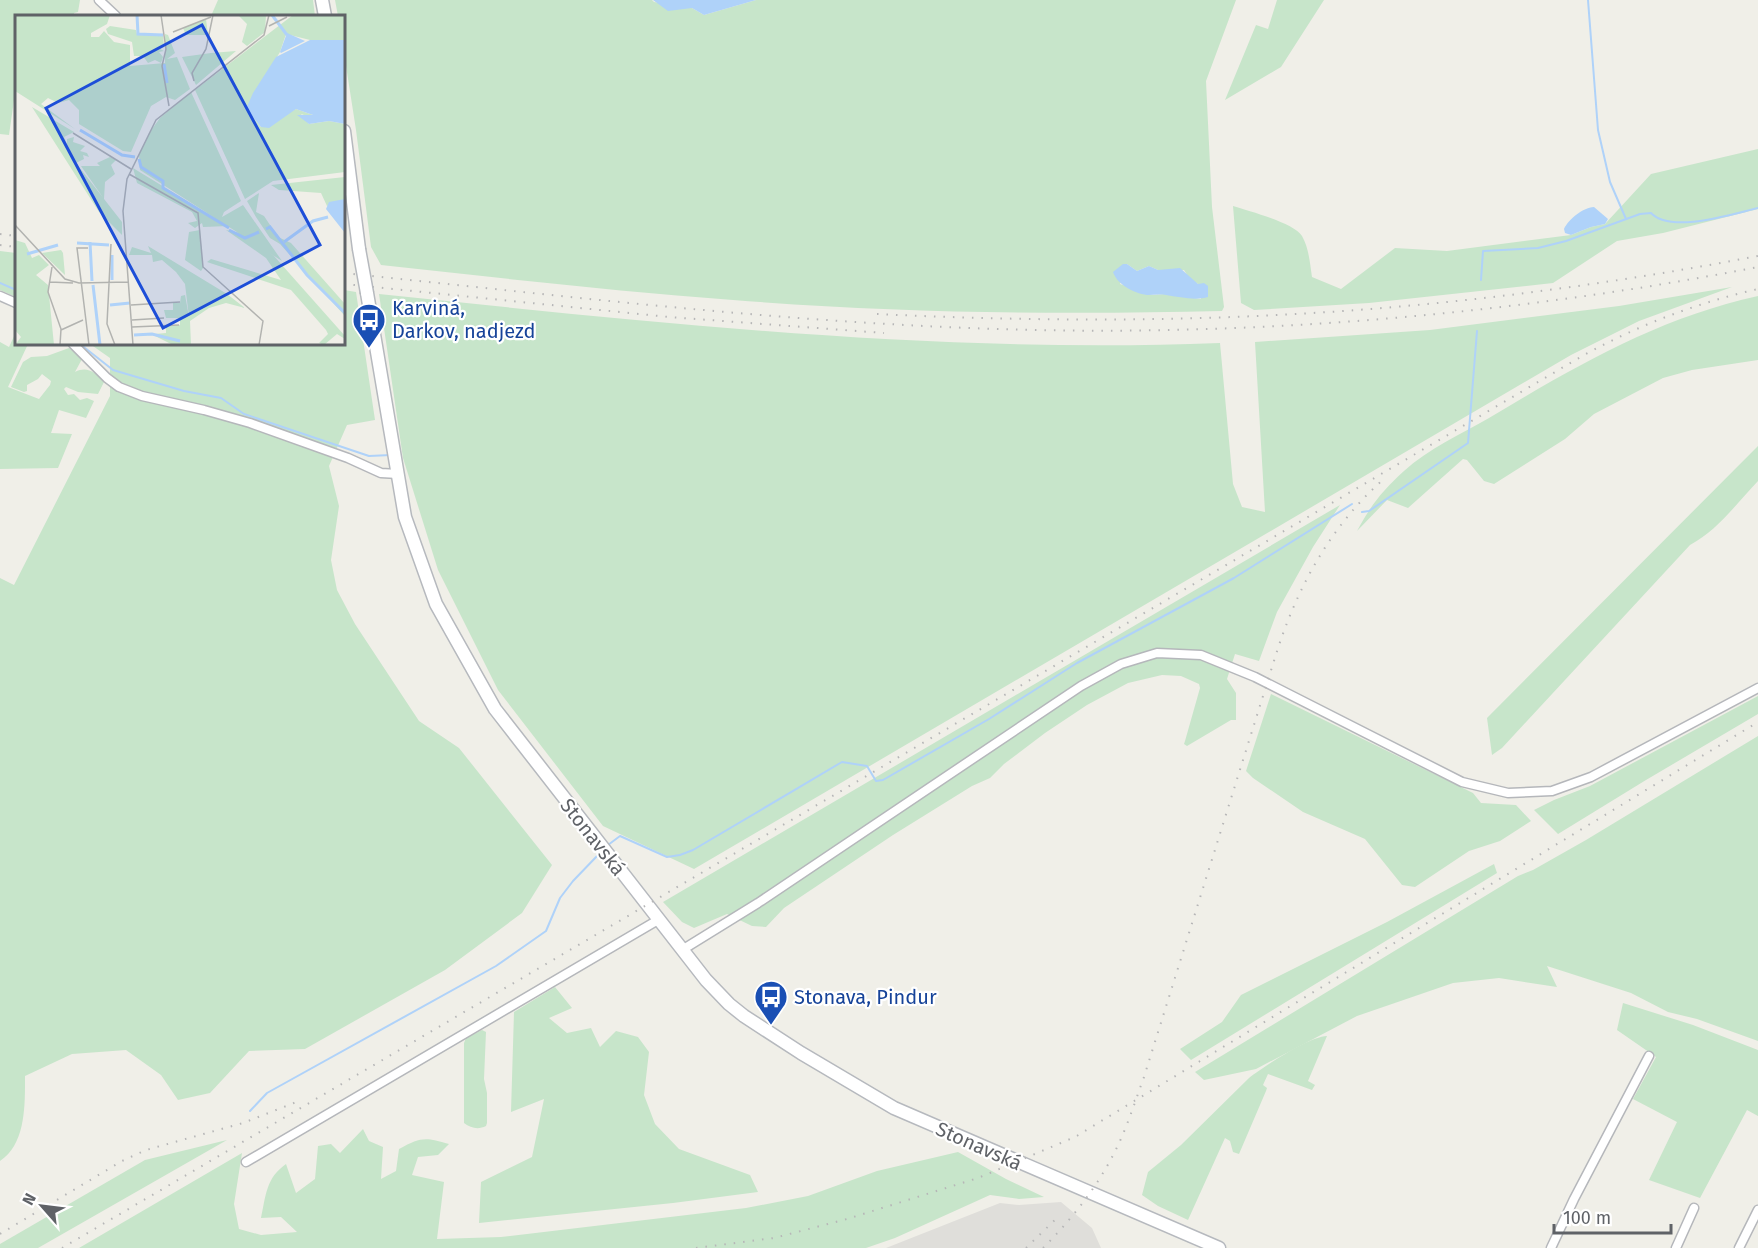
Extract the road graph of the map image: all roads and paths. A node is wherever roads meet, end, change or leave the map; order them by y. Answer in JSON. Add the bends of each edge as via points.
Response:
{"nodes":[{"id":1,"x":99,"y":0,"type":"edge"},
{"id":2,"x":322,"y":0,"type":"edge"},
{"id":3,"x":115,"y":15,"type":"edge"},
{"id":4,"x":325,"y":15,"type":"edge"},
{"id":5,"x":345,"y":138,"type":"edge"},
{"id":6,"x":0,"y":296,"type":"edge"},
{"id":7,"x":15,"y":303,"type":"edge"},
{"id":8,"x":74,"y":345,"type":"edge"},
{"id":9,"x":398,"y":474,"type":"junction"},
{"id":10,"x":1758,"y":688,"type":"edge"},
{"id":11,"x":658,"y":920,"type":"junction"},
{"id":12,"x":682,"y":950,"type":"junction"},
{"id":13,"x":1649,"y":1056,"type":"dead end"},
{"id":14,"x":246,"y":1162,"type":"dead end"},
{"id":15,"x":1694,"y":1208,"type":"dead end"},
{"id":16,"x":1758,"y":1210,"type":"edge"},
{"id":17,"x":1219,"y":1248,"type":"edge"},
{"id":18,"x":1551,"y":1248,"type":"edge"},
{"id":19,"x":1676,"y":1248,"type":"edge"},
{"id":20,"x":1739,"y":1248,"type":"edge"}],
"edges":[{"from":1,"to":3,"type":"street"},
{"from":2,"to":4,"type":"street"},
{"from":5,"to":9,"type":"street","name":"Stonavská","bridge":true,"via":[[359,249]]},
{"from":6,"to":7,"type":"street"},
{"from":8,"to":9,"type":"street","via":[[119,387],[250,423],[381,473]]},
{"from":9,"to":11,"type":"street","name":"Stonavská","via":[[405,517],[436,604],[495,709]]},
{"from":10,"to":12,"type":"street","via":[[1591,777],[1552,791],[1508,794],[1462,782],[1255,677],[1201,655],[1158,653],[1121,664],[1081,686]]},
{"from":11,"to":12,"type":"street","name":"Stonavská"},
{"from":11,"to":14,"type":"street"},
{"from":12,"to":17,"type":"street","name":"Stonavská","via":[[744,1016],[894,1108]]},
{"from":13,"to":18,"type":"street"},
{"from":15,"to":19,"type":"street"},
{"from":16,"to":20,"type":"street"}]}
